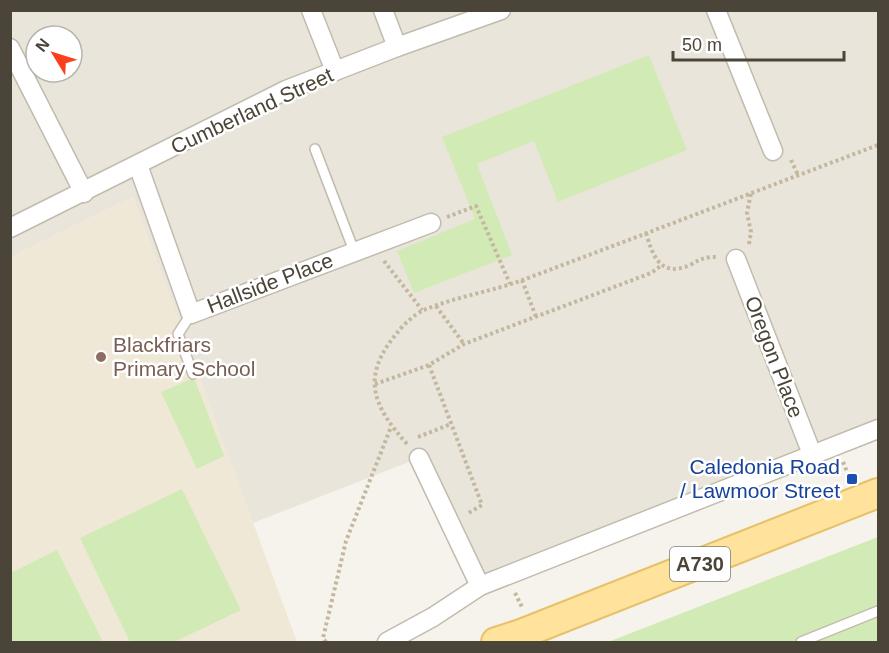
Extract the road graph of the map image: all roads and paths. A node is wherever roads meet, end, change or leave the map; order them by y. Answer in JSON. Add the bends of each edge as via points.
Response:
{"nodes":[{"id":1,"x":311,"y":10,"type":"edge"},
{"id":2,"x":383,"y":10,"type":"edge"},
{"id":3,"x":501,"y":10,"type":"edge"},
{"id":4,"x":716,"y":10,"type":"edge"},
{"id":5,"x":397,"y":47,"type":"junction"},
{"id":6,"x":10,"y":48,"type":"edge"},
{"id":7,"x":335,"y":71,"type":"junction"},
{"id":8,"x":879,"y":145,"type":"edge"},
{"id":9,"x":315,"y":149,"type":"dead end"},
{"id":10,"x":774,"y":151,"type":"dead end"},
{"id":11,"x":138,"y":165,"type":"junction"},
{"id":12,"x":84,"y":193,"type":"junction"},
{"id":13,"x":751,"y":193,"type":"junction"},
{"id":14,"x":430,"y":223,"type":"joint"},
{"id":15,"x":10,"y":228,"type":"edge"},
{"id":16,"x":646,"y":233,"type":"junction"},
{"id":17,"x":362,"y":248,"type":"junction"},
{"id":18,"x":736,"y":259,"type":"junction"},
{"id":19,"x":662,"y":265,"type":"junction"},
{"id":20,"x":522,"y":280,"type":"junction"},
{"id":21,"x":510,"y":284,"type":"junction"},
{"id":22,"x":436,"y":306,"type":"junction"},
{"id":23,"x":422,"y":310,"type":"junction"},
{"id":24,"x":191,"y":314,"type":"junction"},
{"id":25,"x":536,"y":317,"type":"junction"},
{"id":26,"x":464,"y":344,"type":"junction"},
{"id":27,"x":429,"y":365,"type":"junction"},
{"id":28,"x":193,"y":374,"type":"dead end"},
{"id":29,"x":375,"y":384,"type":"junction"},
{"id":30,"x":451,"y":424,"type":"junction"},
{"id":31,"x":392,"y":427,"type":"junction"},
{"id":32,"x":879,"y":429,"type":"edge"},
{"id":33,"x":405,"y":442,"type":"junction"},
{"id":34,"x":836,"y":445,"type":"junction"},
{"id":35,"x":812,"y":454,"type":"junction"},
{"id":36,"x":419,"y":458,"type":"joint"},
{"id":37,"x":868,"y":497,"type":"edge"},
{"id":38,"x":450,"y":523,"type":"junction"},
{"id":39,"x":507,"y":576,"type":"junction"},
{"id":40,"x":480,"y":586,"type":"junction"},
{"id":41,"x":879,"y":611,"type":"edge"},
{"id":42,"x":517,"y":638,"type":"edge"},
{"id":43,"x":326,"y":642,"type":"edge"},
{"id":44,"x":387,"y":642,"type":"edge"},
{"id":45,"x":801,"y":642,"type":"edge"}],
"edges":[{"from":1,"to":7,"type":"street"},
{"from":2,"to":5,"type":"street"},
{"from":3,"to":5,"type":"street","name":"Cumberland Street"},
{"from":4,"to":10,"type":"street"},
{"from":5,"to":7,"type":"street","name":"Cumberland Street"},
{"from":6,"to":12,"type":"street"},
{"from":7,"to":11,"type":"street","name":"Cumberland Street","via":[[286,90]]},
{"from":8,"to":13,"type":"path"},
{"from":9,"to":17,"type":"lane"},
{"from":11,"to":12,"type":"street","name":"Cumberland Street"},
{"from":11,"to":24,"type":"street","name":"Hallside Place"},
{"from":12,"to":15,"type":"street","name":"Cumberland Street"},
{"from":13,"to":16,"type":"path"},
{"from":13,"to":18,"type":"path","via":[[748,249]]},
{"from":14,"to":17,"type":"street","name":"Hallside Place"},
{"from":14,"to":21,"type":"path","via":[[476,206]]},
{"from":16,"to":19,"type":"path","via":[[654,258]]},
{"from":16,"to":20,"type":"path"},
{"from":17,"to":23,"type":"path"},
{"from":17,"to":24,"type":"street","name":"Hallside Place"},
{"from":18,"to":19,"type":"path","via":[[703,257],[677,268]]},
{"from":18,"to":35,"type":"street","name":"Oregon Place"},
{"from":19,"to":25,"type":"path","via":[[651,273]]},
{"from":20,"to":21,"type":"path"},
{"from":20,"to":25,"type":"path"},
{"from":21,"to":22,"type":"path"},
{"from":22,"to":23,"type":"path"},
{"from":22,"to":26,"type":"path"},
{"from":23,"to":29,"type":"path","via":[[397,332],[379,360]]},
{"from":24,"to":28,"type":"lane","via":[[178,334]]},
{"from":25,"to":26,"type":"path"},
{"from":26,"to":27,"type":"path"},
{"from":27,"to":29,"type":"path"},
{"from":27,"to":30,"type":"path"},
{"from":29,"to":31,"type":"path","via":[[377,404]]},
{"from":30,"to":33,"type":"path"},
{"from":30,"to":38,"type":"path","via":[[482,506]]},
{"from":31,"to":33,"type":"path"},
{"from":31,"to":43,"type":"path","via":[[346,541],[323,638]]},
{"from":32,"to":34,"type":"street"},
{"from":33,"to":36,"type":"path"},
{"from":34,"to":35,"type":"street"},
{"from":34,"to":37,"type":"path"},
{"from":35,"to":39,"type":"street"},
{"from":36,"to":38,"type":"street"},
{"from":37,"to":42,"type":"main road","number":"A730"},
{"from":38,"to":40,"type":"street"},
{"from":39,"to":40,"type":"street"},
{"from":39,"to":42,"type":"path"},
{"from":40,"to":44,"type":"street"},
{"from":41,"to":45,"type":"lane"}]}
